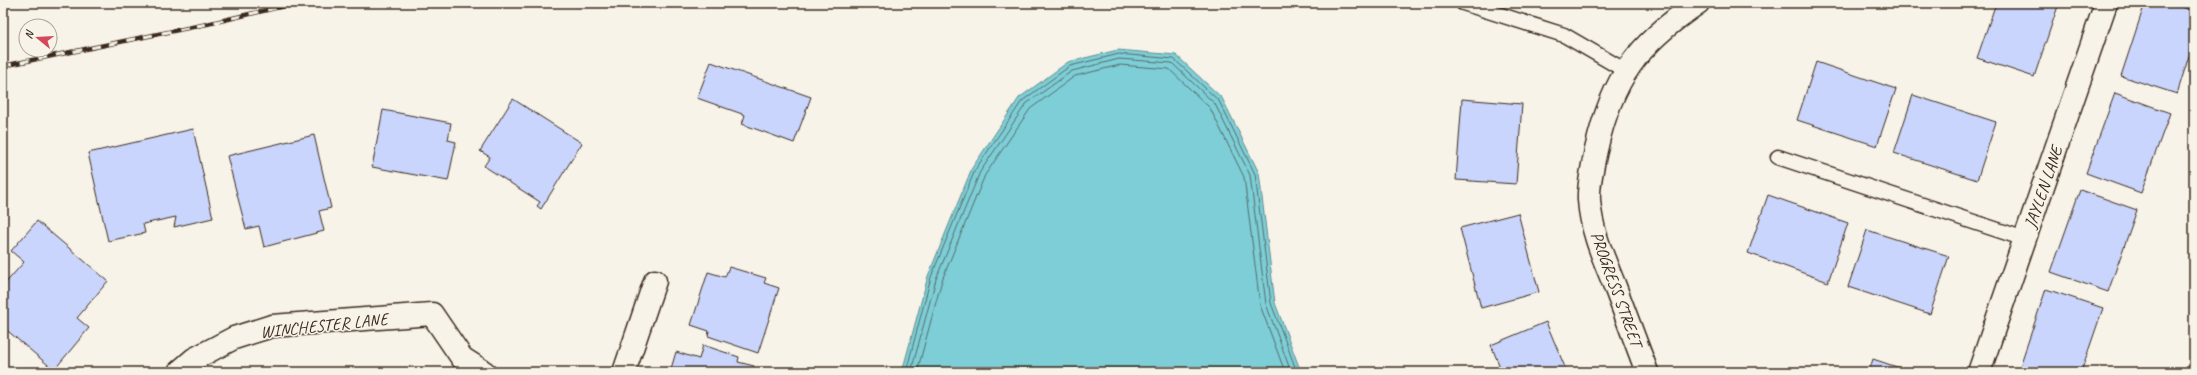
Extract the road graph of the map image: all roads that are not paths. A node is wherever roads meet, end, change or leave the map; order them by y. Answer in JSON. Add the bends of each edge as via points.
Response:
{"nodes":[{"id":1,"x":1463,"y":3,"type":"edge"},
{"id":2,"x":1698,"y":3,"type":"edge"},
{"id":3,"x":2106,"y":3,"type":"edge"},
{"id":4,"x":1626,"y":71,"type":"junction"},
{"id":5,"x":1778,"y":157,"type":"dead end"},
{"id":6,"x":2025,"y":239,"type":"junction"},
{"id":7,"x":655,"y":281,"type":"dead end"},
{"id":8,"x":179,"y":372,"type":"edge"},
{"id":9,"x":484,"y":372,"type":"edge"},
{"id":10,"x":624,"y":372,"type":"edge"},
{"id":11,"x":1647,"y":372,"type":"edge"},
{"id":12,"x":1979,"y":372,"type":"edge"}],
"edges":[{"from":1,"to":4,"type":"lane","via":[[1564,35]]},
{"from":2,"to":4,"type":"street","name":"PROGRESS STREET","via":[[1668,23],[1640,51]]},
{"from":3,"to":6,"type":"street","name":"JAYLEN LANE"},
{"from":4,"to":11,"type":"street","name":"PROGRESS STREET","via":[[1612,94],[1602,122],[1589,200],[1597,241]]},
{"from":5,"to":6,"type":"lane"},
{"from":6,"to":12,"type":"street","name":"JAYLEN LANE"},
{"from":7,"to":10,"type":"street"},
{"from":8,"to":9,"type":"street","name":"WINCHESTER LANE","via":[[194,359],[234,338],[272,326],[432,314],[462,358]]}]}
